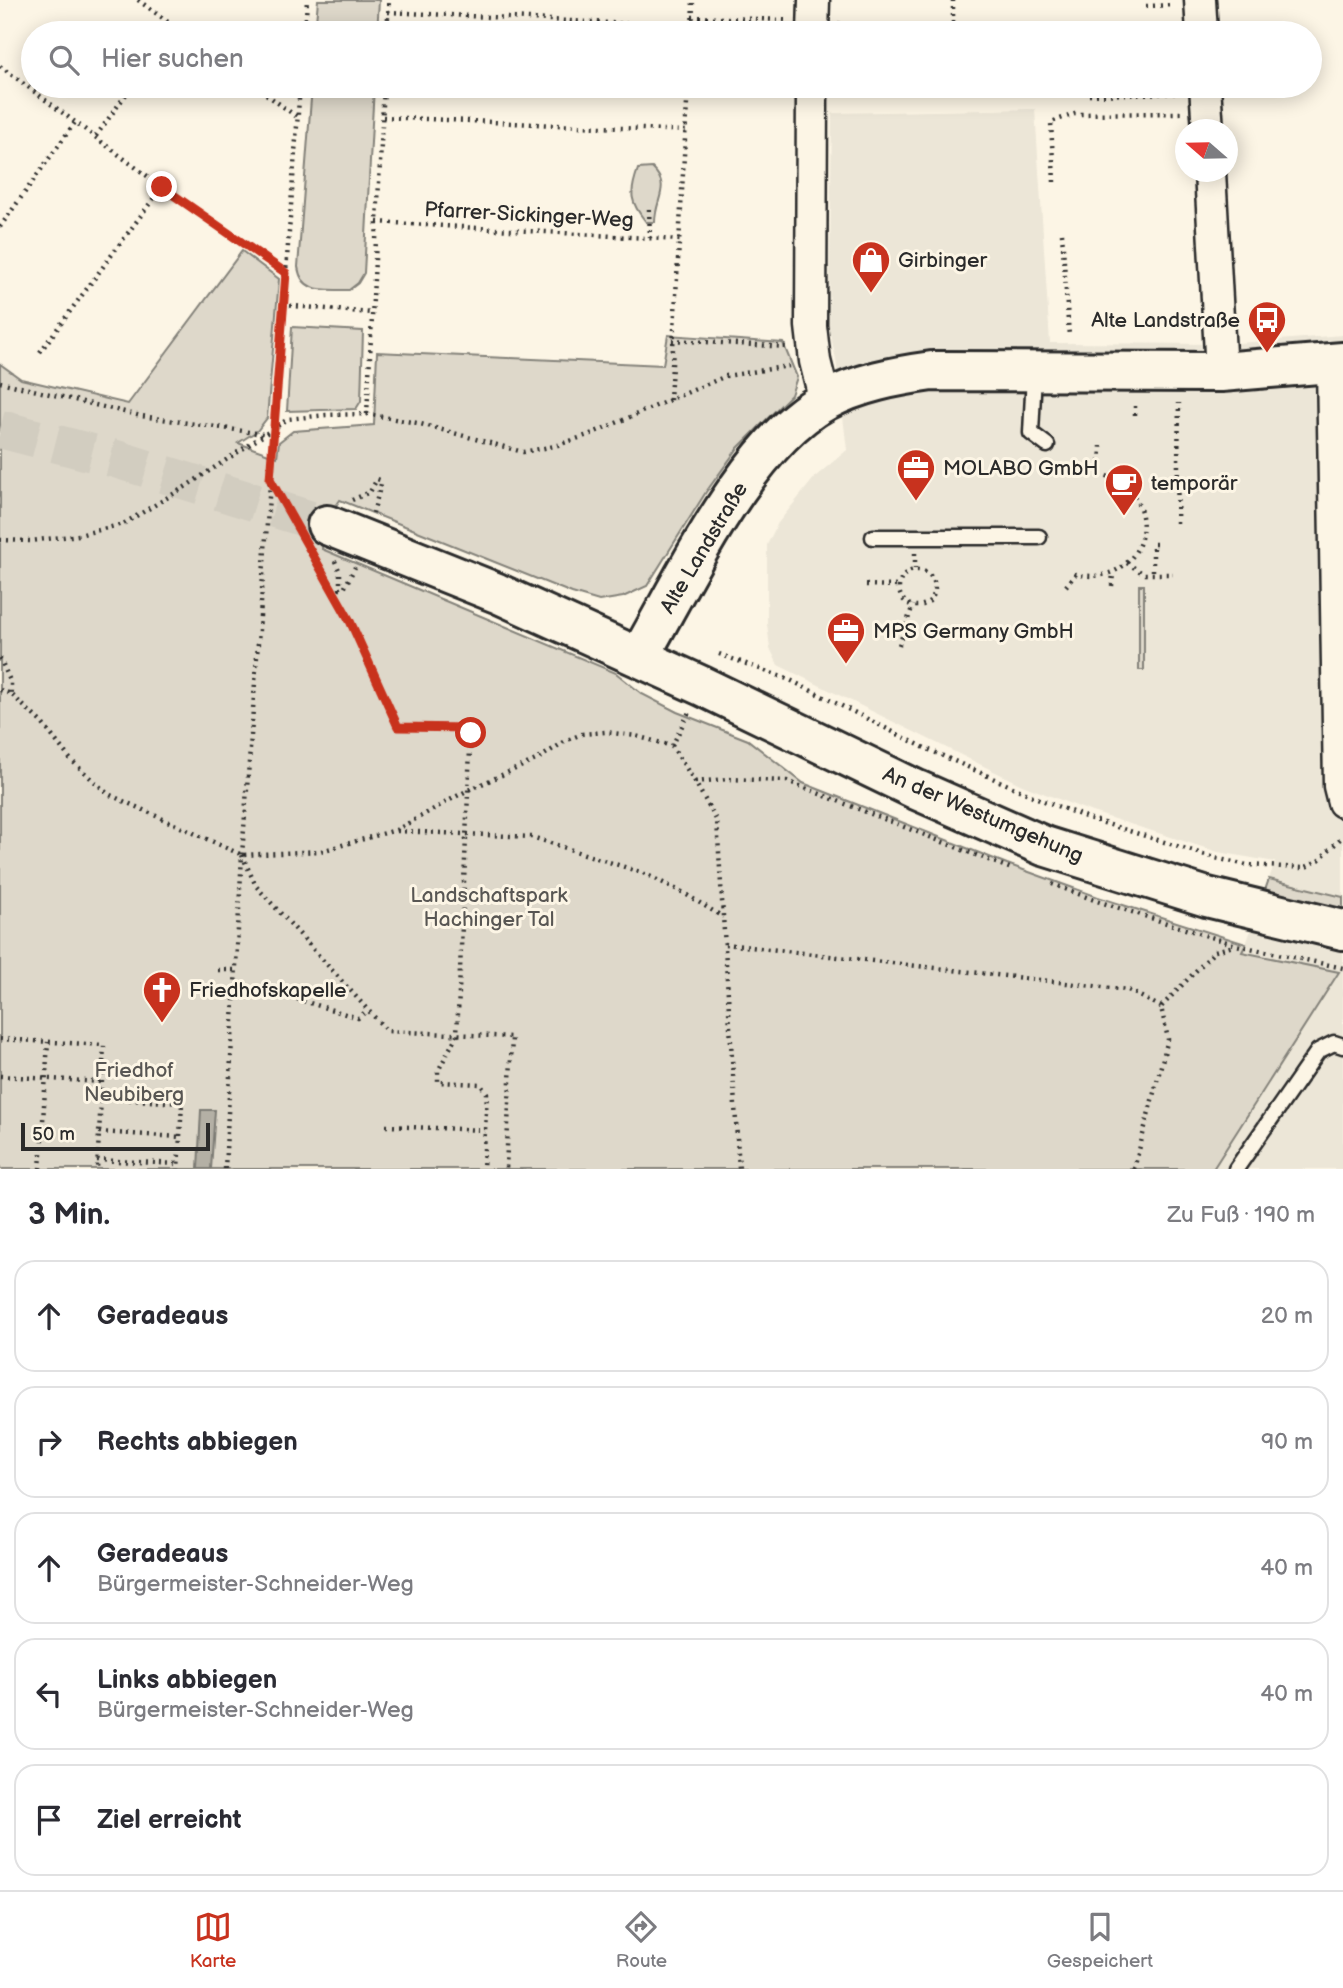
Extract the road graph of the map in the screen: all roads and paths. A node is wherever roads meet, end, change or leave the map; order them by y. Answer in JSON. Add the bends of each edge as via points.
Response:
{"nodes":[{"id":1,"x":138,"y":0,"type":"edge"},
{"id":2,"x":151,"y":0,"type":"edge"},
{"id":3,"x":307,"y":0,"type":"edge"},
{"id":4,"x":389,"y":0,"type":"edge"},
{"id":5,"x":693,"y":0,"type":"edge"},
{"id":6,"x":814,"y":0,"type":"edge"},
{"id":7,"x":953,"y":0,"type":"edge"},
{"id":8,"x":1200,"y":0,"type":"edge"},
{"id":9,"x":146,"y":6,"type":"junction"},
{"id":10,"x":388,"y":12,"type":"junction"},
{"id":11,"x":692,"y":17,"type":"junction"},
{"id":12,"x":167,"y":21,"type":"edge"},
{"id":13,"x":306,"y":21,"type":"edge"},
{"id":14,"x":388,"y":21,"type":"edge"},
{"id":15,"x":540,"y":21,"type":"edge"},
{"id":16,"x":692,"y":21,"type":"edge"},
{"id":17,"x":736,"y":21,"type":"edge"},
{"id":18,"x":805,"y":21,"type":"edge"},
{"id":19,"x":953,"y":21,"type":"edge"},
{"id":20,"x":1201,"y":21,"type":"edge"},
{"id":21,"x":0,"y":66,"type":"edge"},
{"id":22,"x":21,"y":81,"type":"edge"},
{"id":23,"x":44,"y":98,"type":"edge"},
{"id":24,"x":123,"y":98,"type":"edge"},
{"id":25,"x":272,"y":98,"type":"edge"},
{"id":26,"x":299,"y":98,"type":"edge"},
{"id":27,"x":384,"y":98,"type":"edge"},
{"id":28,"x":687,"y":98,"type":"edge"},
{"id":29,"x":812,"y":98,"type":"edge"},
{"id":30,"x":1122,"y":98,"type":"edge"},
{"id":31,"x":1200,"y":105,"type":"edge"},
{"id":32,"x":298,"y":117,"type":"junction"},
{"id":33,"x":383,"y":117,"type":"junction"},
{"id":34,"x":76,"y":121,"type":"junction"},
{"id":35,"x":686,"y":131,"type":"junction"},
{"id":36,"x":96,"y":136,"type":"junction"},
{"id":37,"x":1054,"y":182,"type":"dead end"},
{"id":38,"x":1211,"y":182,"type":"edge"},
{"id":39,"x":162,"y":187,"type":"junction"},
{"id":40,"x":649,"y":209,"type":"dead end"},
{"id":41,"x":377,"y":222,"type":"junction"},
{"id":42,"x":0,"y":228,"type":"edge"},
{"id":43,"x":1062,"y":233,"type":"dead end"},
{"id":44,"x":650,"y":238,"type":"junction"},
{"id":45,"x":680,"y":240,"type":"junction"},
{"id":46,"x":286,"y":273,"type":"junction"},
{"id":47,"x":284,"y":305,"type":"junction"},
{"id":48,"x":372,"y":313,"type":"junction"},
{"id":49,"x":1069,"y":336,"type":"dead end"},
{"id":50,"x":672,"y":340,"type":"junction"},
{"id":51,"x":40,"y":352,"type":"dead end"},
{"id":52,"x":1337,"y":363,"type":"edge"},
{"id":53,"x":1034,"y":369,"type":"junction"},
{"id":54,"x":1221,"y":372,"type":"junction"},
{"id":55,"x":0,"y":382,"type":"edge"},
{"id":56,"x":670,"y":400,"type":"junction"},
{"id":57,"x":825,"y":401,"type":"junction"},
{"id":58,"x":1179,"y":402,"type":"dead end"},
{"id":59,"x":1135,"y":403,"type":"dead end"},
{"id":60,"x":367,"y":414,"type":"junction"},
{"id":61,"x":1135,"y":415,"type":"dead end"},
{"id":62,"x":274,"y":428,"type":"junction"},
{"id":63,"x":264,"y":434,"type":"junction"},
{"id":64,"x":1047,"y":445,"type":"dead end"},
{"id":65,"x":1101,"y":446,"type":"dead end"},
{"id":66,"x":270,"y":479,"type":"junction"},
{"id":67,"x":372,"y":513,"type":"dead end"},
{"id":68,"x":1177,"y":523,"type":"dead end"},
{"id":69,"x":321,"y":531,"type":"junction"},
{"id":70,"x":1143,"y":535,"type":"junction"},
{"id":71,"x":873,"y":537,"type":"dead end"},
{"id":72,"x":1039,"y":537,"type":"dead end"},
{"id":73,"x":0,"y":540,"type":"edge"},
{"id":74,"x":357,"y":563,"type":"dead end"},
{"id":75,"x":1127,"y":563,"type":"junction"},
{"id":76,"x":1153,"y":571,"type":"dead end"},
{"id":77,"x":1112,"y":572,"type":"junction"},
{"id":78,"x":1172,"y":574,"type":"dead end"},
{"id":79,"x":866,"y":585,"type":"dead end"},
{"id":80,"x":899,"y":586,"type":"junction"},
{"id":81,"x":1066,"y":586,"type":"dead end"},
{"id":82,"x":1112,"y":586,"type":"dead end"},
{"id":83,"x":913,"y":605,"type":"junction"},
{"id":84,"x":899,"y":645,"type":"dead end"},
{"id":85,"x":719,"y":654,"type":"dead end"},
{"id":86,"x":639,"y":657,"type":"junction"},
{"id":87,"x":0,"y":658,"type":"edge"},
{"id":88,"x":0,"y":690,"type":"edge"},
{"id":89,"x":11,"y":694,"type":"junction"},
{"id":90,"x":690,"y":710,"type":"dead end"},
{"id":91,"x":672,"y":746,"type":"junction"},
{"id":92,"x":695,"y":782,"type":"junction"},
{"id":93,"x":468,"y":790,"type":"junction"},
{"id":94,"x":1343,"y":802,"type":"edge"},
{"id":95,"x":396,"y":831,"type":"junction"},
{"id":96,"x":466,"y":834,"type":"junction"},
{"id":97,"x":1343,"y":836,"type":"edge"},
{"id":98,"x":242,"y":855,"type":"junction"},
{"id":99,"x":1015,"y":871,"type":"dead end"},
{"id":100,"x":1050,"y":884,"type":"dead end"},
{"id":101,"x":723,"y":917,"type":"junction"},
{"id":102,"x":1343,"y":930,"type":"edge"},
{"id":103,"x":724,"y":944,"type":"junction"},
{"id":104,"x":1236,"y":945,"type":"junction"},
{"id":105,"x":1343,"y":968,"type":"edge"},
{"id":106,"x":218,"y":970,"type":"dead end"},
{"id":107,"x":235,"y":971,"type":"junction"},
{"id":108,"x":234,"y":987,"type":"junction"},
{"id":109,"x":1161,"y":1007,"type":"junction"},
{"id":110,"x":368,"y":1010,"type":"junction"},
{"id":111,"x":457,"y":1035,"type":"junction"},
{"id":112,"x":0,"y":1039,"type":"edge"},
{"id":113,"x":48,"y":1042,"type":"junction"},
{"id":114,"x":1343,"y":1046,"type":"edge"},
{"id":115,"x":0,"y":1076,"type":"edge"},
{"id":116,"x":46,"y":1079,"type":"junction"},
{"id":117,"x":102,"y":1082,"type":"junction"},
{"id":118,"x":101,"y":1098,"type":"junction"},
{"id":119,"x":386,"y":1126,"type":"dead end"},
{"id":120,"x":485,"y":1130,"type":"junction"},
{"id":121,"x":99,"y":1132,"type":"junction"},
{"id":122,"x":180,"y":1137,"type":"junction"},
{"id":123,"x":97,"y":1160,"type":"junction"},
{"id":124,"x":178,"y":1167,"type":"edge"},
{"id":125,"x":40,"y":1169,"type":"edge"},
{"id":126,"x":97,"y":1169,"type":"edge"},
{"id":127,"x":225,"y":1169,"type":"edge"},
{"id":128,"x":483,"y":1169,"type":"edge"},
{"id":129,"x":506,"y":1169,"type":"edge"},
{"id":130,"x":739,"y":1169,"type":"edge"},
{"id":131,"x":1134,"y":1169,"type":"edge"},
{"id":132,"x":1236,"y":1169,"type":"edge"}],
"edges":[{"from":1,"to":9,"type":"path"},
{"from":2,"to":9,"type":"path"},
{"from":3,"to":13,"type":"path"},
{"from":4,"to":10,"type":"path"},
{"from":5,"to":11,"type":"path"},
{"from":6,"to":18,"type":"street"},
{"from":7,"to":19,"type":"path"},
{"from":8,"to":20,"type":"street"},
{"from":9,"to":12,"type":"path"},
{"from":10,"to":14,"type":"path"},
{"from":10,"to":15,"type":"path"},
{"from":11,"to":16,"type":"path"},
{"from":11,"to":17,"type":"path"},
{"from":21,"to":22,"type":"path"},
{"from":23,"to":34,"type":"path"},
{"from":24,"to":36,"type":"path"},
{"from":25,"to":32,"type":"path"},
{"from":26,"to":32,"type":"path"},
{"from":27,"to":33,"type":"path"},
{"from":28,"to":35,"type":"path"},
{"from":29,"to":57,"type":"street","via":[[811,326]]},
{"from":30,"to":31,"type":"path"},
{"from":31,"to":37,"type":"path","via":[[1074,114],[1051,122]]},
{"from":32,"to":46,"type":"path"},
{"from":33,"to":35,"type":"path"},
{"from":33,"to":41,"type":"path"},
{"from":34,"to":36,"type":"path"},
{"from":34,"to":42,"type":"path"},
{"from":35,"to":45,"type":"path"},
{"from":36,"to":39,"type":"path"},
{"from":38,"to":54,"type":"street"},
{"from":39,"to":46,"type":"path"},
{"from":39,"to":51,"type":"path"},
{"from":40,"to":44,"type":"path"},
{"from":41,"to":44,"type":"path","name":"Pfarrer-Sickinger-Weg"},
{"from":41,"to":48,"type":"path"},
{"from":43,"to":49,"type":"path"},
{"from":44,"to":45,"type":"path","name":"Pfarrer-Sickinger-Weg"},
{"from":45,"to":50,"type":"path"},
{"from":46,"to":47,"type":"path"},
{"from":47,"to":48,"type":"path"},
{"from":47,"to":62,"type":"path"},
{"from":48,"to":60,"type":"path"},
{"from":50,"to":56,"type":"path"},
{"from":50,"to":56,"type":"path","via":[[788,348],[789,368],[726,376]]},
{"from":52,"to":54,"type":"main road","name":"Alte Landstraße"},
{"from":52,"to":94,"type":"street","via":[[1339,786]]},
{"from":53,"to":54,"type":"main road","name":"Alte Landstraße"},
{"from":53,"to":57,"type":"main road","name":"Alte Landstraße","via":[[932,370],[886,378]]},
{"from":53,"to":64,"type":"lane","via":[[1031,433]]},
{"from":55,"to":63,"type":"path","via":[[141,416]]},
{"from":56,"to":60,"type":"path","via":[[588,435],[523,452]]},
{"from":57,"to":86,"type":"main road","name":"Alte Landstraße","via":[[770,447],[727,504]]},
{"from":58,"to":68,"type":"path"},
{"from":59,"to":61,"type":"path"},
{"from":60,"to":62,"type":"path","via":[[288,419]]},
{"from":62,"to":63,"type":"path"},
{"from":62,"to":66,"type":"path"},
{"from":63,"to":73,"type":"path","via":[[124,524],[79,535]]},
{"from":65,"to":70,"type":"path","via":[[1100,474],[1119,481],[1134,495],[1142,514]]},
{"from":66,"to":69,"type":"path"},
{"from":66,"to":98,"type":"path"},
{"from":67,"to":69,"type":"path","via":[[382,484],[377,479],[367,495],[353,500]]},
{"from":69,"to":74,"type":"path","via":[[340,572],[340,589]]},
{"from":69,"to":86,"type":"main road","name":"An der Westumgehung","via":[[497,593]]},
{"from":69,"to":93,"type":"path","via":[[350,621],[398,727],[471,728]]},
{"from":70,"to":75,"type":"path"},
{"from":70,"to":76,"type":"path","via":[[1156,544]]},
{"from":71,"to":72,"type":"lane"},
{"from":75,"to":77,"type":"path"},
{"from":75,"to":78,"type":"path","via":[[1144,574]]},
{"from":77,"to":81,"type":"path","via":[[1094,577],[1076,574]]},
{"from":77,"to":82,"type":"path"},
{"from":79,"to":80,"type":"path"},
{"from":80,"to":83,"type":"path","via":[[904,600]]},
{"from":80,"to":83,"type":"path","via":[[902,577],[915,568],[930,576],[934,586],[928,601]]},
{"from":83,"to":84,"type":"path"},
{"from":85,"to":97,"type":"path","via":[[790,680],[1044,801],[1215,858],[1304,868]]},
{"from":86,"to":102,"type":"main road","name":"An der Westumgehung","via":[[1044,846],[1207,897]]},
{"from":87,"to":89,"type":"path"},
{"from":88,"to":89,"type":"path"},
{"from":89,"to":98,"type":"path","via":[[108,794]]},
{"from":90,"to":91,"type":"path"},
{"from":91,"to":92,"type":"path"},
{"from":91,"to":93,"type":"path","via":[[626,734],[582,734]]},
{"from":92,"to":99,"type":"path","via":[[788,781]]},
{"from":92,"to":101,"type":"path","via":[[717,821]]},
{"from":93,"to":95,"type":"path"},
{"from":93,"to":96,"type":"path"},
{"from":95,"to":96,"type":"path"},
{"from":95,"to":98,"type":"path","via":[[321,851]]},
{"from":96,"to":101,"type":"path","via":[[532,837],[564,847],[643,873]]},
{"from":96,"to":111,"type":"path"},
{"from":98,"to":107,"type":"path"},
{"from":98,"to":110,"type":"path","via":[[256,886]]},
{"from":100,"to":104,"type":"path"},
{"from":101,"to":103,"type":"path"},
{"from":103,"to":109,"type":"path","via":[[1128,990]]},
{"from":103,"to":130,"type":"path"},
{"from":104,"to":105,"type":"path"},
{"from":104,"to":109,"type":"path","via":[[1214,951]]},
{"from":106,"to":107,"type":"path"},
{"from":107,"to":108,"type":"path"},
{"from":108,"to":110,"type":"path","via":[[294,998],[358,1018]]},
{"from":108,"to":127,"type":"path"},
{"from":109,"to":131,"type":"path","via":[[1168,1039]]},
{"from":110,"to":111,"type":"path","via":[[387,1031]]},
{"from":111,"to":120,"type":"path","via":[[438,1072],[438,1082],[480,1084],[487,1093]]},
{"from":111,"to":129,"type":"path","via":[[512,1037]]},
{"from":112,"to":113,"type":"path"},
{"from":113,"to":116,"type":"path"},
{"from":113,"to":117,"type":"path","via":[[104,1045]]},
{"from":114,"to":132,"type":"lane","via":[[1334,1044],[1318,1051]]},
{"from":115,"to":116,"type":"path"},
{"from":116,"to":117,"type":"path"},
{"from":116,"to":125,"type":"path"},
{"from":117,"to":118,"type":"path"},
{"from":118,"to":121,"type":"path"},
{"from":118,"to":122,"type":"path","via":[[182,1103]]},
{"from":119,"to":120,"type":"path"},
{"from":120,"to":128,"type":"path"},
{"from":121,"to":122,"type":"path"},
{"from":121,"to":123,"type":"path"},
{"from":122,"to":124,"type":"path"},
{"from":123,"to":124,"type":"path"},
{"from":123,"to":126,"type":"path"}]}
